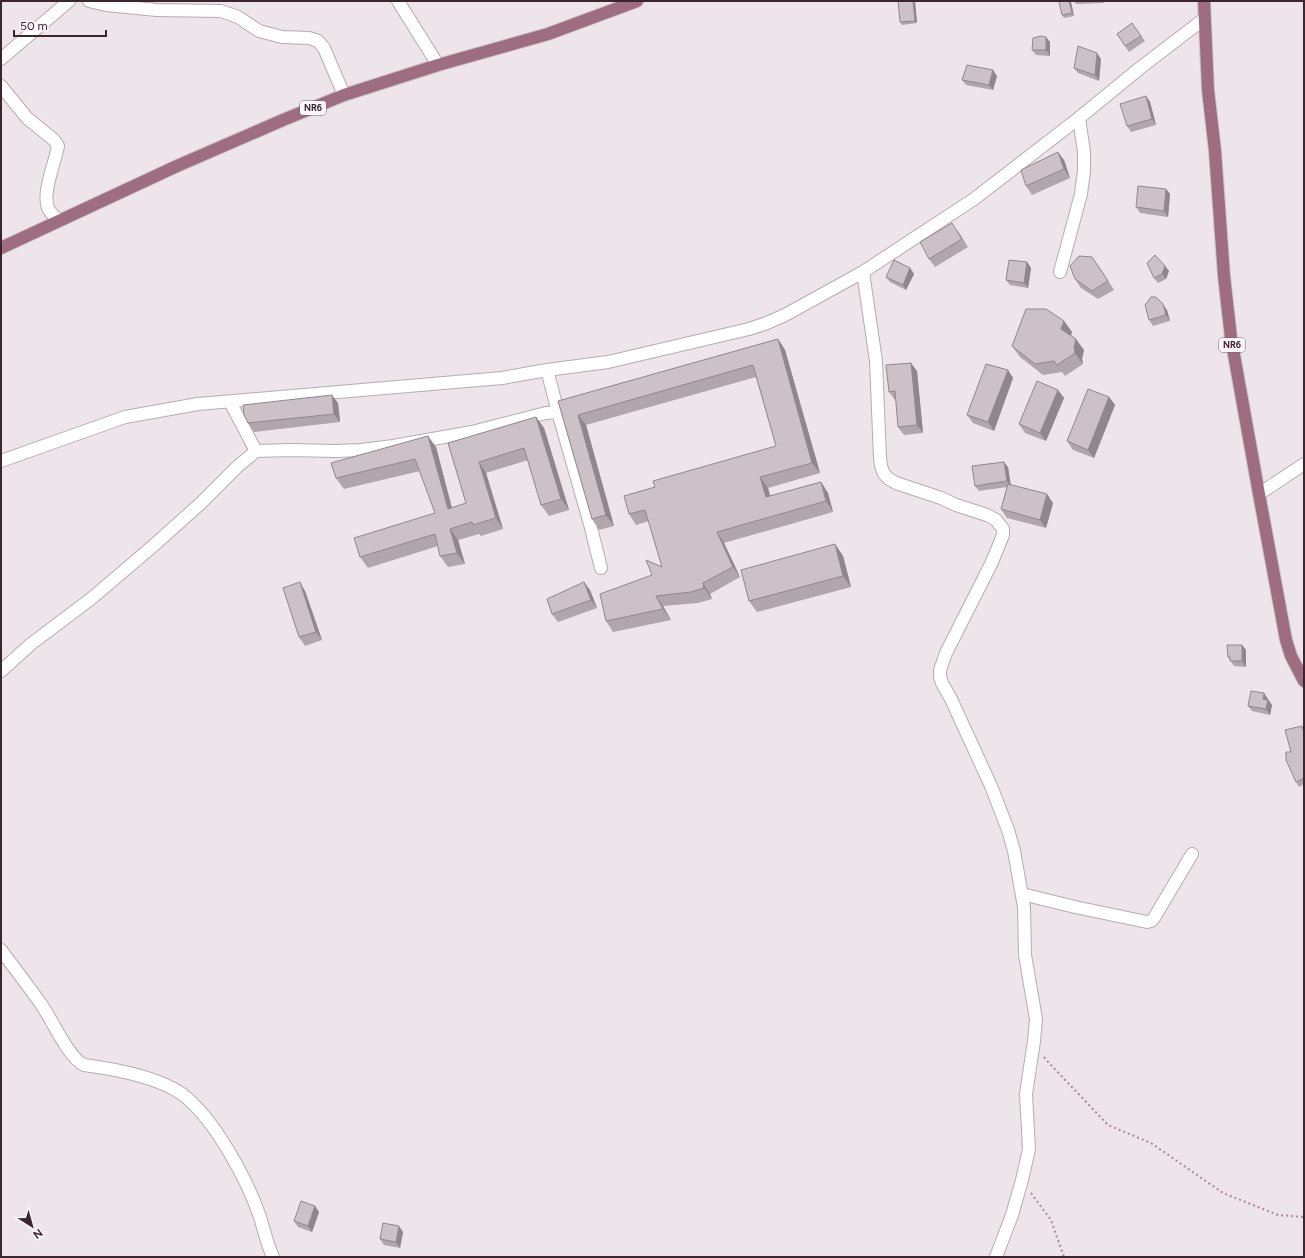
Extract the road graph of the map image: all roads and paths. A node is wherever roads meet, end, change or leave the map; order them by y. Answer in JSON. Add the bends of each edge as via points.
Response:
{"nodes":[{"id":1,"x":68,"y":1,"type":"edge"},
{"id":2,"x":89,"y":1,"type":"edge"},
{"id":3,"x":398,"y":1,"type":"edge"},
{"id":4,"x":637,"y":1,"type":"edge"},
{"id":5,"x":1204,"y":1,"type":"edge"},
{"id":6,"x":1204,"y":19,"type":"junction"},
{"id":7,"x":1,"y":59,"type":"edge"},
{"id":8,"x":438,"y":65,"type":"junction"},
{"id":9,"x":1,"y":86,"type":"edge"},
{"id":10,"x":344,"y":95,"type":"junction"},
{"id":11,"x":1079,"y":118,"type":"junction"},
{"id":12,"x":58,"y":220,"type":"junction"},
{"id":13,"x":1,"y":248,"type":"edge"},
{"id":14,"x":863,"y":272,"type":"junction"},
{"id":15,"x":1060,"y":272,"type":"dead end"},
{"id":16,"x":547,"y":370,"type":"junction"},
{"id":17,"x":230,"y":402,"type":"junction"},
{"id":18,"x":558,"y":412,"type":"junction"},
{"id":19,"x":256,"y":451,"type":"junction"},
{"id":20,"x":1,"y":461,"type":"edge"},
{"id":21,"x":1304,"y":464,"type":"edge"},
{"id":22,"x":1259,"y":494,"type":"junction"},
{"id":23,"x":601,"y":568,"type":"dead end"},
{"id":24,"x":1,"y":671,"type":"edge"},
{"id":25,"x":1304,"y":681,"type":"edge"},
{"id":26,"x":1192,"y":854,"type":"dead end"},
{"id":27,"x":1022,"y":894,"type":"junction"},
{"id":28,"x":1,"y":950,"type":"edge"},
{"id":29,"x":1034,"y":1042,"type":"junction"},
{"id":30,"x":1022,"y":1180,"type":"junction"},
{"id":31,"x":1304,"y":1217,"type":"edge"},
{"id":32,"x":273,"y":1257,"type":"edge"},
{"id":33,"x":996,"y":1257,"type":"edge"},
{"id":34,"x":1064,"y":1257,"type":"edge"}],
"edges":[{"from":1,"to":7,"type":"street"},
{"from":2,"to":10,"type":"street","via":[[157,10],[221,11],[238,17],[259,31],[282,37],[318,41],[324,48]]},
{"from":3,"to":8,"type":"street"},
{"from":4,"to":8,"type":"main road","number":"NR6","via":[[548,34]]},
{"from":5,"to":6,"type":"main road","number":"NR6"},
{"from":6,"to":11,"type":"street"},
{"from":6,"to":22,"type":"main road","number":"NR6","via":[[1208,90],[1231,338]]},
{"from":8,"to":10,"type":"main road","number":"NR6"},
{"from":9,"to":12,"type":"street","via":[[27,118],[58,146],[46,200],[48,209]]},
{"from":10,"to":12,"type":"main road","number":"NR6"},
{"from":11,"to":14,"type":"street","via":[[974,199]]},
{"from":11,"to":15,"type":"street","via":[[1084,171],[1081,194]]},
{"from":12,"to":13,"type":"main road","number":"NR6"},
{"from":14,"to":16,"type":"street","via":[[767,324],[608,362]]},
{"from":14,"to":27,"type":"street","via":[[876,361],[880,458],[884,474],[896,483],[988,515],[1003,529],[992,562],[942,661],[940,677],[991,786],[1008,830]]},
{"from":16,"to":17,"type":"street","via":[[502,378]]},
{"from":16,"to":18,"type":"street"},
{"from":17,"to":19,"type":"street"},
{"from":17,"to":20,"type":"street","via":[[198,404],[125,417]]},
{"from":18,"to":19,"type":"street","via":[[472,432],[393,446],[336,451]]},
{"from":18,"to":23,"type":"street"},
{"from":19,"to":24,"type":"street","via":[[153,546]]},
{"from":21,"to":22,"type":"street"},
{"from":22,"to":25,"type":"main road","number":"NR6","via":[[1286,640]]},
{"from":26,"to":27,"type":"street","via":[[1154,918],[1147,922]]},
{"from":27,"to":29,"type":"street","via":[[1026,955],[1036,1019]]},
{"from":28,"to":32,"type":"street","via":[[43,1007],[79,1063],[160,1082],[182,1094],[198,1110],[211,1125],[239,1169],[260,1216]]},
{"from":29,"to":30,"type":"street","via":[[1026,1094],[1029,1149]]},
{"from":29,"to":31,"type":"path","via":[[1050,1064],[1108,1125],[1151,1143],[1223,1193],[1278,1215]]},
{"from":30,"to":33,"type":"street"},
{"from":30,"to":34,"type":"path","via":[[1050,1220]]}]}
